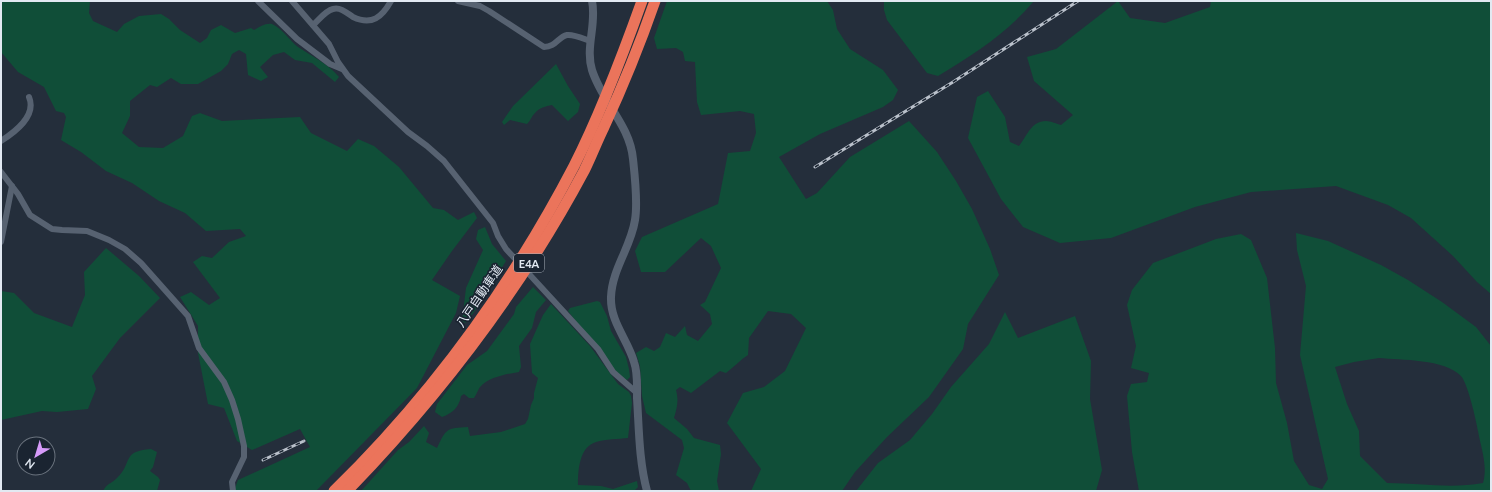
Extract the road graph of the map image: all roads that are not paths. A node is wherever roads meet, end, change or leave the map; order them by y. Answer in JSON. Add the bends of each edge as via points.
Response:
{"nodes":[{"id":1,"x":258,"y":1,"type":"edge"},
{"id":2,"x":292,"y":1,"type":"edge"},
{"id":3,"x":391,"y":1,"type":"edge"},
{"id":4,"x":458,"y":1,"type":"edge"},
{"id":5,"x":592,"y":1,"type":"edge"},
{"id":6,"x":642,"y":1,"type":"edge"},
{"id":7,"x":655,"y":1,"type":"edge"},
{"id":8,"x":313,"y":26,"type":"junction"},
{"id":9,"x":590,"y":41,"type":"junction"},
{"id":10,"x":342,"y":69,"type":"junction"},
{"id":11,"x":29,"y":97,"type":"dead end"},
{"id":12,"x":1,"y":141,"type":"edge"},
{"id":13,"x":1,"y":172,"type":"edge"},
{"id":14,"x":12,"y":186,"type":"junction"},
{"id":15,"x":1,"y":242,"type":"edge"},
{"id":16,"x":637,"y":393,"type":"junction"},
{"id":17,"x":233,"y":491,"type":"edge"},
{"id":18,"x":334,"y":491,"type":"edge"},
{"id":19,"x":348,"y":491,"type":"edge"},
{"id":20,"x":647,"y":491,"type":"edge"}],
"edges":[{"from":1,"to":10,"type":"street","via":[[297,39],[330,64]]},
{"from":2,"to":8,"type":"street"},
{"from":3,"to":8,"type":"street","via":[[382,16],[376,19],[359,19],[345,11],[333,9]]},
{"from":4,"to":9,"type":"street","via":[[480,6],[544,47],[553,45],[567,35]]},
{"from":5,"to":9,"type":"street"},
{"from":6,"to":18,"type":"highway","name":"八戸自動車道","number":"E4A","via":[[616,73],[574,166],[511,274],[461,346],[402,419]]},
{"from":7,"to":19,"type":"highway","name":"八戸自動車道","number":"E4A","via":[[626,77],[584,170],[519,279],[436,392]]},
{"from":8,"to":10,"type":"street","via":[[329,44]]},
{"from":9,"to":16,"type":"street","via":[[589,61],[592,71],[632,147],[635,220],[615,272],[610,298],[614,319],[635,363]]},
{"from":10,"to":16,"type":"street","via":[[408,132],[437,154],[493,223],[506,249],[598,349],[613,372]]},
{"from":11,"to":12,"type":"street","via":[[32,103],[28,116]]},
{"from":13,"to":14,"type":"street"},
{"from":14,"to":15,"type":"street"},
{"from":14,"to":17,"type":"street","via":[[30,215],[52,229],[87,230],[125,250],[188,316],[199,348],[224,382],[238,419],[244,457],[232,482]]},
{"from":16,"to":20,"type":"street","via":[[640,450]]}]}
